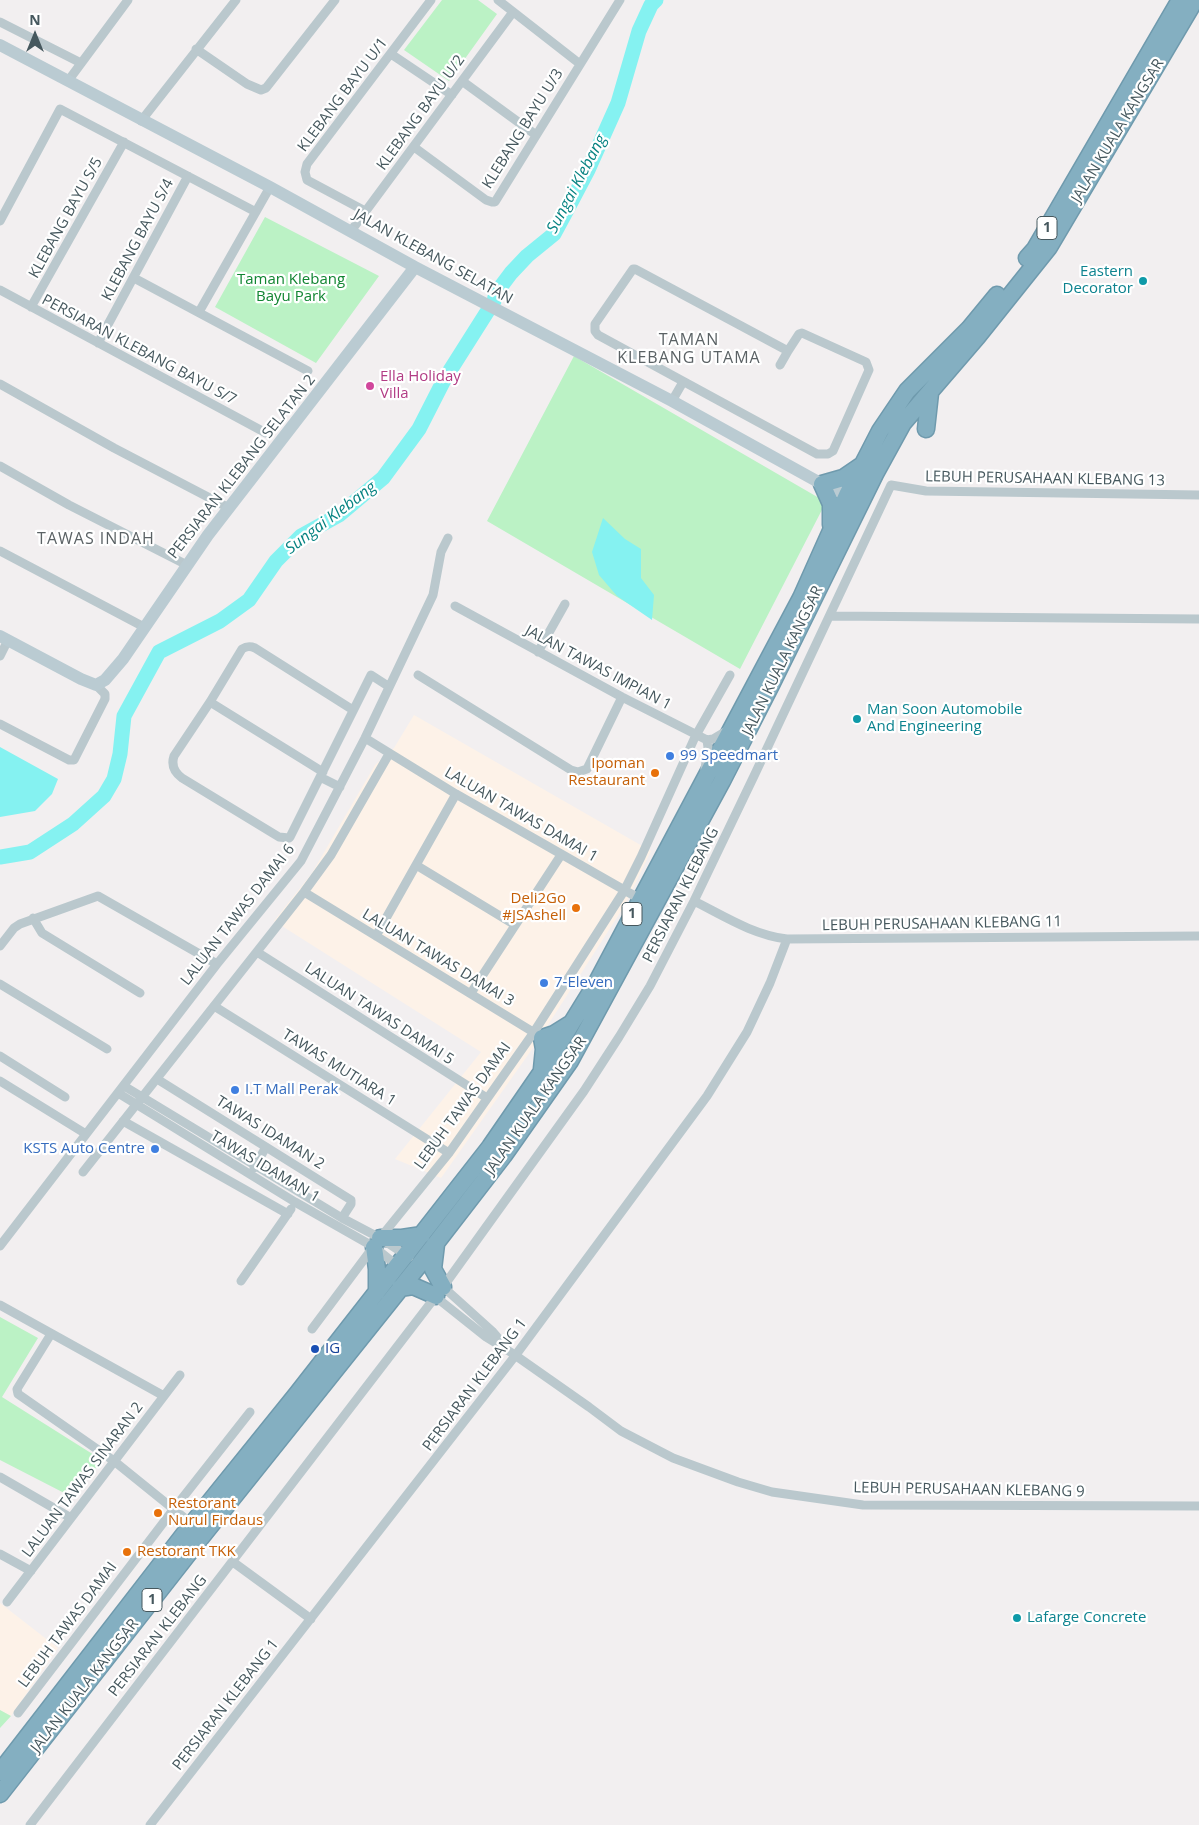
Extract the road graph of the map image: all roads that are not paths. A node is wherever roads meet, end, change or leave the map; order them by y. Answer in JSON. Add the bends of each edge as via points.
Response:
{"nodes":[{"id":1,"x":128,"y":0,"type":"edge"},
{"id":2,"x":236,"y":0,"type":"edge"},
{"id":3,"x":335,"y":0,"type":"edge"},
{"id":4,"x":431,"y":0,"type":"edge"},
{"id":5,"x":498,"y":0,"type":"edge"},
{"id":6,"x":620,"y":0,"type":"edge"},
{"id":7,"x":1180,"y":0,"type":"edge"},
{"id":8,"x":1195,"y":0,"type":"edge"},
{"id":9,"x":513,"y":12,"type":"junction"},
{"id":10,"x":0,"y":22,"type":"edge"},
{"id":11,"x":0,"y":45,"type":"edge"},
{"id":12,"x":196,"y":49,"type":"junction"},
{"id":13,"x":391,"y":54,"type":"junction"},
{"id":14,"x":81,"y":63,"type":"junction"},
{"id":15,"x":580,"y":64,"type":"junction"},
{"id":16,"x":68,"y":81,"type":"junction"},
{"id":17,"x":462,"y":81,"type":"junction"},
{"id":18,"x":452,"y":95,"type":"junction"},
{"id":19,"x":141,"y":120,"type":"junction"},
{"id":20,"x":536,"y":135,"type":"junction"},
{"id":21,"x":124,"y":142,"type":"junction"},
{"id":22,"x":414,"y":147,"type":"junction"},
{"id":23,"x":188,"y":176,"type":"junction"},
{"id":24,"x":270,"y":187,"type":"junction"},
{"id":25,"x":366,"y":211,"type":"junction"},
{"id":26,"x":256,"y":212,"type":"junction"},
{"id":27,"x":0,"y":221,"type":"edge"},
{"id":28,"x":352,"y":231,"type":"junction"},
{"id":29,"x":415,"y":267,"type":"junction"},
{"id":30,"x":134,"y":278,"type":"junction"},
{"id":31,"x":0,"y":290,"type":"edge"},
{"id":32,"x":31,"y":307,"type":"junction"},
{"id":33,"x":199,"y":312,"type":"junction"},
{"id":34,"x":98,"y":343,"type":"junction"},
{"id":35,"x":788,"y":352,"type":"junction"},
{"id":36,"x":780,"y":365,"type":"dead end"},
{"id":37,"x":308,"y":371,"type":"dead end"},
{"id":38,"x":683,"y":382,"type":"junction"},
{"id":39,"x":0,"y":384,"type":"edge"},
{"id":40,"x":930,"y":393,"type":"junction"},
{"id":41,"x":672,"y":401,"type":"junction"},
{"id":42,"x":926,"y":429,"type":"dead end"},
{"id":43,"x":266,"y":433,"type":"dead end"},
{"id":44,"x":871,"y":465,"type":"junction"},
{"id":45,"x":0,"y":466,"type":"edge"},
{"id":46,"x":822,"y":484,"type":"junction"},
{"id":47,"x":891,"y":485,"type":"joint"},
{"id":48,"x":1199,"y":495,"type":"edge"},
{"id":49,"x":849,"y":496,"type":"junction"},
{"id":50,"x":229,"y":508,"type":"junction"},
{"id":51,"x":831,"y":530,"type":"junction"},
{"id":52,"x":448,"y":538,"type":"dead end"},
{"id":53,"x":0,"y":551,"type":"edge"},
{"id":54,"x":187,"y":565,"type":"junction"},
{"id":55,"x":820,"y":584,"type":"junction"},
{"id":56,"x":565,"y":604,"type":"dead end"},
{"id":57,"x":454,"y":606,"type":"dead end"},
{"id":58,"x":830,"y":616,"type":"junction"},
{"id":59,"x":1199,"y":619,"type":"edge"},
{"id":60,"x":144,"y":627,"type":"junction"},
{"id":61,"x":4,"y":638,"type":"edge"},
{"id":62,"x":538,"y":652,"type":"junction"},
{"id":63,"x":0,"y":656,"type":"edge"},
{"id":64,"x":418,"y":675,"type":"dead end"},
{"id":65,"x":730,"y":675,"type":"dead end"},
{"id":66,"x":96,"y":686,"type":"junction"},
{"id":67,"x":388,"y":686,"type":"junction"},
{"id":68,"x":622,"y":697,"type":"junction"},
{"id":69,"x":210,"y":702,"type":"junction"},
{"id":70,"x":353,"y":710,"type":"junction"},
{"id":71,"x":0,"y":724,"type":"edge"},
{"id":72,"x":730,"y":729,"type":"junction"},
{"id":73,"x":697,"y":734,"type":"junction"},
{"id":74,"x":365,"y":738,"type":"junction"},
{"id":75,"x":707,"y":740,"type":"junction"},
{"id":76,"x":389,"y":754,"type":"junction"},
{"id":77,"x":321,"y":774,"type":"junction"},
{"id":78,"x":704,"y":778,"type":"junction"},
{"id":79,"x":340,"y":787,"type":"junction"},
{"id":80,"x":456,"y":794,"type":"junction"},
{"id":81,"x":561,"y":855,"type":"junction"},
{"id":82,"x":416,"y":865,"type":"junction"},
{"id":83,"x":624,"y":890,"type":"junction"},
{"id":84,"x":304,"y":892,"type":"junction"},
{"id":85,"x":640,"y":899,"type":"junction"},
{"id":86,"x":694,"y":901,"type":"junction"},
{"id":87,"x":33,"y":918,"type":"junction"},
{"id":88,"x":515,"y":925,"type":"junction"},
{"id":89,"x":376,"y":936,"type":"junction"},
{"id":90,"x":1199,"y":936,"type":"edge"},
{"id":91,"x":787,"y":939,"type":"junction"},
{"id":92,"x":0,"y":946,"type":"edge"},
{"id":93,"x":257,"y":952,"type":"junction"},
{"id":94,"x":217,"y":964,"type":"junction"},
{"id":95,"x":0,"y":984,"type":"edge"},
{"id":96,"x":140,"y":993,"type":"dead end"},
{"id":97,"x":471,"y":993,"type":"junction"},
{"id":98,"x":214,"y":1006,"type":"junction"},
{"id":99,"x":574,"y":1021,"type":"junction"},
{"id":100,"x":589,"y":1028,"type":"junction"},
{"id":101,"x":538,"y":1035,"type":"junction"},
{"id":102,"x":557,"y":1048,"type":"junction"},
{"id":103,"x":107,"y":1049,"type":"dead end"},
{"id":104,"x":0,"y":1056,"type":"edge"},
{"id":105,"x":541,"y":1073,"type":"junction"},
{"id":106,"x":157,"y":1079,"type":"junction"},
{"id":107,"x":0,"y":1081,"type":"edge"},
{"id":108,"x":556,"y":1082,"type":"junction"},
{"id":109,"x":121,"y":1089,"type":"junction"},
{"id":110,"x":65,"y":1097,"type":"dead end"},
{"id":111,"x":487,"y":1098,"type":"junction"},
{"id":112,"x":140,"y":1101,"type":"junction"},
{"id":113,"x":124,"y":1121,"type":"junction"},
{"id":114,"x":86,"y":1134,"type":"junction"},
{"id":115,"x":266,"y":1147,"type":"junction"},
{"id":116,"x":449,"y":1153,"type":"junction"},
{"id":117,"x":256,"y":1165,"type":"junction"},
{"id":118,"x":83,"y":1172,"type":"dead end"},
{"id":119,"x":250,"y":1174,"type":"junction"},
{"id":120,"x":296,"y":1202,"type":"junction"},
{"id":121,"x":288,"y":1214,"type":"junction"},
{"id":122,"x":342,"y":1218,"type":"junction"},
{"id":123,"x":429,"y":1238,"type":"junction"},
{"id":124,"x":377,"y":1242,"type":"junction"},
{"id":125,"x":0,"y":1246,"type":"edge"},
{"id":126,"x":408,"y":1265,"type":"junction"},
{"id":127,"x":240,"y":1281,"type":"dead end"},
{"id":128,"x":400,"y":1288,"type":"junction"},
{"id":129,"x":377,"y":1292,"type":"junction"},
{"id":130,"x":439,"y":1292,"type":"junction"},
{"id":131,"x":0,"y":1305,"type":"edge"},
{"id":132,"x":312,"y":1329,"type":"dead end"},
{"id":133,"x":51,"y":1334,"type":"junction"},
{"id":134,"x":516,"y":1356,"type":"junction"},
{"id":135,"x":180,"y":1375,"type":"dead end"},
{"id":136,"x":164,"y":1396,"type":"junction"},
{"id":137,"x":250,"y":1412,"type":"dead end"},
{"id":138,"x":114,"y":1461,"type":"junction"},
{"id":139,"x":0,"y":1477,"type":"edge"},
{"id":140,"x":1199,"y":1506,"type":"edge"},
{"id":141,"x":172,"y":1510,"type":"junction"},
{"id":142,"x":71,"y":1518,"type":"junction"},
{"id":143,"x":192,"y":1524,"type":"junction"},
{"id":144,"x":0,"y":1554,"type":"edge"},
{"id":145,"x":233,"y":1562,"type":"junction"},
{"id":146,"x":31,"y":1571,"type":"junction"},
{"id":147,"x":8,"y":1602,"type":"dead end"},
{"id":148,"x":311,"y":1619,"type":"junction"},
{"id":149,"x":18,"y":1713,"type":"dead end"},
{"id":150,"x":7,"y":1774,"type":"edge"},
{"id":151,"x":0,"y":1794,"type":"edge"},
{"id":152,"x":0,"y":1804,"type":"edge"},
{"id":153,"x":30,"y":1825,"type":"edge"},
{"id":154,"x":150,"y":1825,"type":"edge"}],
"edges":[{"from":1,"to":14,"type":"street"},
{"from":2,"to":12,"type":"street"},
{"from":3,"to":12,"type":"street","via":[[266,88],[261,90]]},
{"from":4,"to":13,"type":"street","name":"KLEBANG BAYU U/1"},
{"from":5,"to":9,"type":"street"},
{"from":6,"to":15,"type":"street","name":"KLEBANG BAYU U/3"},
{"from":7,"to":44,"type":"highway","name":"JALAN KUALA KANGSAR","number":"1","via":[[1035,249],[969,329],[907,391],[884,424]]},
{"from":8,"to":40,"type":"highway","name":"JALAN KUALA KANGSAR","number":"1","via":[[1049,248]]},
{"from":9,"to":15,"type":"street"},
{"from":9,"to":17,"type":"street","name":"KLEBANG BAYU U/2"},
{"from":10,"to":14,"type":"street"},
{"from":11,"to":16,"type":"street","name":"JALAN KLEBANG SELATAN"},
{"from":12,"to":19,"type":"street"},
{"from":13,"to":18,"type":"street"},
{"from":13,"to":25,"type":"street","name":"KLEBANG BAYU U/1","via":[[307,164],[305,172],[307,180]]},
{"from":14,"to":16,"type":"street"},
{"from":15,"to":20,"type":"street","name":"KLEBANG BAYU U/3"},
{"from":16,"to":19,"type":"street","name":"JALAN KLEBANG SELATAN"},
{"from":17,"to":18,"type":"street","name":"KLEBANG BAYU U/2"},
{"from":17,"to":20,"type":"street"},
{"from":18,"to":22,"type":"street","name":"KLEBANG BAYU U/2"},
{"from":19,"to":24,"type":"street","name":"JALAN KLEBANG SELATAN"},
{"from":20,"to":22,"type":"street","name":"KLEBANG BAYU U/3","via":[[495,202],[486,200]]},
{"from":21,"to":23,"type":"street"},
{"from":21,"to":27,"type":"street","via":[[60,109]]},
{"from":21,"to":32,"type":"street","name":"KLEBANG BAYU S/5"},
{"from":22,"to":25,"type":"street","name":"KLEBANG BAYU U/2"},
{"from":23,"to":26,"type":"street"},
{"from":23,"to":30,"type":"street","name":"KLEBANG BAYU S/4"},
{"from":24,"to":26,"type":"street"},
{"from":24,"to":28,"type":"street","name":"JALAN KLEBANG SELATAN"},
{"from":25,"to":28,"type":"street","name":"KLEBANG BAYU U/2"},
{"from":26,"to":33,"type":"street"},
{"from":28,"to":29,"type":"street","name":"JALAN KLEBANG SELATAN"},
{"from":29,"to":41,"type":"street","name":"JALAN KLEBANG SELATAN"},
{"from":29,"to":50,"type":"street","name":"PERSIARAN KLEBANG SELATAN 2"},
{"from":30,"to":33,"type":"street"},
{"from":30,"to":34,"type":"street","name":"KLEBANG BAYU S/4"},
{"from":31,"to":32,"type":"street","name":"PERSIARAN KLEBANG BAYU S/7"},
{"from":32,"to":34,"type":"street","name":"PERSIARAN KLEBANG BAYU S/7"},
{"from":33,"to":37,"type":"street"},
{"from":34,"to":43,"type":"street","name":"PERSIARAN KLEBANG BAYU S/7"},
{"from":35,"to":36,"type":"street"},
{"from":35,"to":38,"type":"street","via":[[632,269],[597,320],[595,331],[598,336]]},
{"from":35,"to":38,"type":"street","via":[[802,333],[868,364],[869,370],[833,451],[828,454],[817,454]]},
{"from":38,"to":41,"type":"street"},
{"from":39,"to":50,"type":"street"},
{"from":40,"to":42,"type":"highway"},
{"from":40,"to":44,"type":"highway","name":"JALAN KUALA KANGSAR","number":"1"},
{"from":41,"to":46,"type":"street","name":"JALAN KLEBANG SELATAN"},
{"from":44,"to":46,"type":"highway"},
{"from":44,"to":49,"type":"highway","via":[[858,491]]},
{"from":44,"to":55,"type":"highway","name":"JALAN KUALA KANGSAR","number":"1"},
{"from":45,"to":54,"type":"street"},
{"from":46,"to":49,"type":"street","name":"JALAN KLEBANG SELATAN"},
{"from":46,"to":51,"type":"highway","via":[[831,504]]},
{"from":47,"to":48,"type":"street","name":"LEBUH PERUSAHAAN KLEBANG 13","via":[[939,492]]},
{"from":47,"to":58,"type":"street","name":"PERSIARAN KLEBANG"},
{"from":49,"to":51,"type":"highway","name":"JALAN KUALA KANGSAR","number":"1"},
{"from":49,"to":55,"type":"highway","via":[[844,525]]},
{"from":50,"to":54,"type":"street","name":"PERSIARAN KLEBANG SELATAN 2"},
{"from":51,"to":72,"type":"highway","name":"JALAN KUALA KANGSAR","number":"1","via":[[801,598]]},
{"from":52,"to":67,"type":"street","name":"LALUAN TAWAS DAMAI 6","via":[[433,595]]},
{"from":53,"to":60,"type":"street"},
{"from":54,"to":60,"type":"street","name":"PERSIARAN KLEBANG SELATAN 2"},
{"from":55,"to":100,"type":"highway","name":"JALAN KUALA KANGSAR","number":"1","via":[[772,685]]},
{"from":56,"to":62,"type":"street"},
{"from":57,"to":62,"type":"street","name":"JALAN TAWAS IMPIAN 1"},
{"from":58,"to":59,"type":"street"},
{"from":58,"to":86,"type":"street","name":"PERSIARAN KLEBANG"},
{"from":60,"to":66,"type":"street","name":"PERSIARAN KLEBANG SELATAN 2","via":[[117,666]]},
{"from":61,"to":63,"type":"street"},
{"from":61,"to":66,"type":"street"},
{"from":62,"to":68,"type":"street","name":"JALAN TAWAS IMPIAN 1"},
{"from":64,"to":68,"type":"street","via":[[578,772],[587,769]]},
{"from":65,"to":73,"type":"street","name":"LEBUH TAWAS DAMAI"},
{"from":66,"to":71,"type":"street","via":[[105,694],[105,699],[74,760]]},
{"from":67,"to":70,"type":"street","via":[[371,675]]},
{"from":67,"to":74,"type":"street","name":"LALUAN TAWAS DAMAI 6"},
{"from":68,"to":73,"type":"street","name":"JALAN TAWAS IMPIAN 1"},
{"from":69,"to":70,"type":"street","via":[[242,649],[248,646]]},
{"from":69,"to":77,"type":"street"},
{"from":69,"to":77,"type":"street","via":[[173,760],[174,770],[190,783],[286,839],[290,837]]},
{"from":70,"to":77,"type":"street"},
{"from":72,"to":75,"type":"street"},
{"from":72,"to":78,"type":"highway","name":"JALAN KUALA KANGSAR","number":"1"},
{"from":73,"to":75,"type":"street","name":"JALAN TAWAS IMPIAN 1"},
{"from":73,"to":83,"type":"street","name":"LEBUH TAWAS DAMAI"},
{"from":74,"to":76,"type":"street","name":"LALUAN TAWAS DAMAI 1"},
{"from":74,"to":79,"type":"street","name":"LALUAN TAWAS DAMAI 6"},
{"from":75,"to":78,"type":"street"},
{"from":76,"to":80,"type":"street","name":"LALUAN TAWAS DAMAI 1"},
{"from":76,"to":84,"type":"street","via":[[331,855]]},
{"from":77,"to":79,"type":"street"},
{"from":78,"to":85,"type":"highway","name":"JALAN KUALA KANGSAR","number":"1"},
{"from":79,"to":94,"type":"street","name":"LALUAN TAWAS DAMAI 6","via":[[301,861]]},
{"from":80,"to":81,"type":"street","name":"LALUAN TAWAS DAMAI 1"},
{"from":80,"to":82,"type":"street"},
{"from":81,"to":83,"type":"street","name":"LALUAN TAWAS DAMAI 1"},
{"from":81,"to":88,"type":"street"},
{"from":82,"to":88,"type":"street"},
{"from":82,"to":89,"type":"street"},
{"from":83,"to":85,"type":"street","name":"LALUAN TAWAS DAMAI 1"},
{"from":83,"to":101,"type":"street","name":"LEBUH TAWAS DAMAI"},
{"from":84,"to":89,"type":"street","name":"LALUAN TAWAS DAMAI 3"},
{"from":84,"to":93,"type":"street"},
{"from":85,"to":99,"type":"highway","name":"JALAN KUALA KANGSAR","number":"1"},
{"from":86,"to":91,"type":"street","name":"LEBUH PERUSAHAAN KLEBANG 11","via":[[754,931]]},
{"from":86,"to":130,"type":"street","name":"PERSIARAN KLEBANG","via":[[650,986],[584,1091]]},
{"from":87,"to":92,"type":"street","via":[[14,928]]},
{"from":87,"to":94,"type":"street","via":[[100,896]]},
{"from":87,"to":96,"type":"street","via":[[42,933]]},
{"from":88,"to":97,"type":"street"},
{"from":89,"to":97,"type":"street","name":"LALUAN TAWAS DAMAI 3"},
{"from":90,"to":91,"type":"street","name":"LEBUH PERUSAHAAN KLEBANG 11"},
{"from":91,"to":134,"type":"street","name":"PERSIARAN KLEBANG 1","via":[[747,1032],[707,1096]]},
{"from":93,"to":98,"type":"street"},
{"from":93,"to":111,"type":"street","name":"LALUAN TAWAS DAMAI 5"},
{"from":94,"to":109,"type":"street","name":"LALUAN TAWAS DAMAI 6"},
{"from":95,"to":103,"type":"street"},
{"from":97,"to":101,"type":"street","name":"LALUAN TAWAS DAMAI 3"},
{"from":98,"to":106,"type":"street"},
{"from":98,"to":116,"type":"street","name":"TAWAS MUTIARA 1"},
{"from":99,"to":101,"type":"highway","via":[[554,1034]]},
{"from":99,"to":102,"type":"highway","name":"JALAN KUALA KANGSAR","number":"1"},
{"from":100,"to":102,"type":"highway","via":[[582,1031],[570,1046]]},
{"from":100,"to":108,"type":"highway","name":"JALAN KUALA KANGSAR","number":"1"},
{"from":101,"to":102,"type":"street","name":"LALUAN TAWAS DAMAI 3"},
{"from":101,"to":105,"type":"highway","via":[[544,1049]]},
{"from":101,"to":111,"type":"street","name":"LEBUH TAWAS DAMAI"},
{"from":102,"to":105,"type":"highway","name":"JALAN KUALA KANGSAR","number":"1"},
{"from":102,"to":108,"type":"highway","via":[[561,1059]]},
{"from":104,"to":110,"type":"street"},
{"from":105,"to":123,"type":"highway","name":"JALAN KUALA KANGSAR","number":"1"},
{"from":106,"to":112,"type":"street"},
{"from":106,"to":115,"type":"street","name":"TAWAS IDAMAN 2"},
{"from":107,"to":114,"type":"street"},
{"from":108,"to":123,"type":"highway","name":"JALAN KUALA KANGSAR","number":"1","via":[[504,1155]]},
{"from":109,"to":112,"type":"street","name":"TAWAS IDAMAN 1"},
{"from":109,"to":114,"type":"street","name":"LALUAN TAWAS DAMAI 6"},
{"from":111,"to":116,"type":"street","name":"LEBUH TAWAS DAMAI"},
{"from":112,"to":113,"type":"street"},
{"from":112,"to":117,"type":"street","name":"TAWAS IDAMAN 1"},
{"from":112,"to":119,"type":"street","name":"TAWAS IDAMAN 1"},
{"from":113,"to":118,"type":"street"},
{"from":113,"to":121,"type":"street"},
{"from":114,"to":125,"type":"street","name":"LALUAN TAWAS DAMAI 6"},
{"from":115,"to":117,"type":"street"},
{"from":115,"to":122,"type":"street","name":"TAWAS IDAMAN 2","via":[[351,1200]]},
{"from":116,"to":124,"type":"street","name":"LEBUH TAWAS DAMAI"},
{"from":117,"to":119,"type":"street"},
{"from":117,"to":122,"type":"street","name":"TAWAS IDAMAN 1"},
{"from":119,"to":120,"type":"street","name":"TAWAS IDAMAN 1"},
{"from":120,"to":121,"type":"street"},
{"from":120,"to":124,"type":"street","name":"TAWAS IDAMAN 1"},
{"from":121,"to":127,"type":"street"},
{"from":122,"to":124,"type":"street","name":"TAWAS IDAMAN 1"},
{"from":123,"to":124,"type":"highway"},
{"from":123,"to":126,"type":"highway","name":"JALAN KUALA KANGSAR","number":"1"},
{"from":123,"to":130,"type":"highway"},
{"from":124,"to":126,"type":"street","name":"TAWAS IDAMAN 1"},
{"from":124,"to":126,"type":"street","name":"TAWAS IDAMAN 1"},
{"from":124,"to":129,"type":"highway"},
{"from":124,"to":132,"type":"street","name":"LEBUH TAWAS DAMAI"},
{"from":126,"to":128,"type":"highway","name":"JALAN KUALA KANGSAR","number":"1"},
{"from":126,"to":129,"type":"highway","name":"JALAN KUALA KANGSAR","number":"1"},
{"from":126,"to":130,"type":"street","name":"LEBUH PERUSAHAAN KLEBANG 9"},
{"from":126,"to":130,"type":"street","name":"LEBUH PERUSAHAAN KLEBANG 9"},
{"from":128,"to":130,"type":"highway","via":[[413,1286]]},
{"from":128,"to":150,"type":"highway","name":"JALAN KUALA KANGSAR","number":"1"},
{"from":129,"to":143,"type":"highway","name":"JALAN KUALA KANGSAR","number":"1"},
{"from":130,"to":134,"type":"street","name":"LEBUH PERUSAHAAN KLEBANG 9","via":[[473,1328]]},
{"from":130,"to":145,"type":"street","name":"PERSIARAN KLEBANG"},
{"from":131,"to":133,"type":"street"},
{"from":133,"to":136,"type":"street"},
{"from":133,"to":138,"type":"street","via":[[17,1389],[18,1394]]},
{"from":134,"to":140,"type":"street","name":"LEBUH PERUSAHAAN KLEBANG 9","via":[[621,1432],[673,1458],[772,1492],[863,1505]]},
{"from":134,"to":148,"type":"street","name":"PERSIARAN KLEBANG 1"},
{"from":135,"to":136,"type":"street","name":"LALUAN TAWAS SINARAN 2"},
{"from":136,"to":138,"type":"street","name":"LALUAN TAWAS SINARAN 2"},
{"from":137,"to":141,"type":"street","name":"LEBUH TAWAS DAMAI"},
{"from":138,"to":141,"type":"street"},
{"from":138,"to":142,"type":"street","name":"LALUAN TAWAS SINARAN 2"},
{"from":139,"to":142,"type":"street"},
{"from":141,"to":143,"type":"street"},
{"from":141,"to":149,"type":"street","name":"LEBUH TAWAS DAMAI"},
{"from":142,"to":146,"type":"street","name":"LALUAN TAWAS SINARAN 2"},
{"from":143,"to":150,"type":"highway","name":"JALAN KUALA KANGSAR","number":"1"},
{"from":144,"to":146,"type":"street"},
{"from":145,"to":148,"type":"street"},
{"from":145,"to":153,"type":"street","name":"PERSIARAN KLEBANG"},
{"from":146,"to":147,"type":"street","name":"LALUAN TAWAS SINARAN 2"},
{"from":148,"to":154,"type":"street","name":"PERSIARAN KLEBANG 1"},
{"from":150,"to":151,"type":"highway","name":"JALAN KUALA KANGSAR","number":"1"},
{"from":150,"to":152,"type":"street","via":[[11,1788]]}]}
